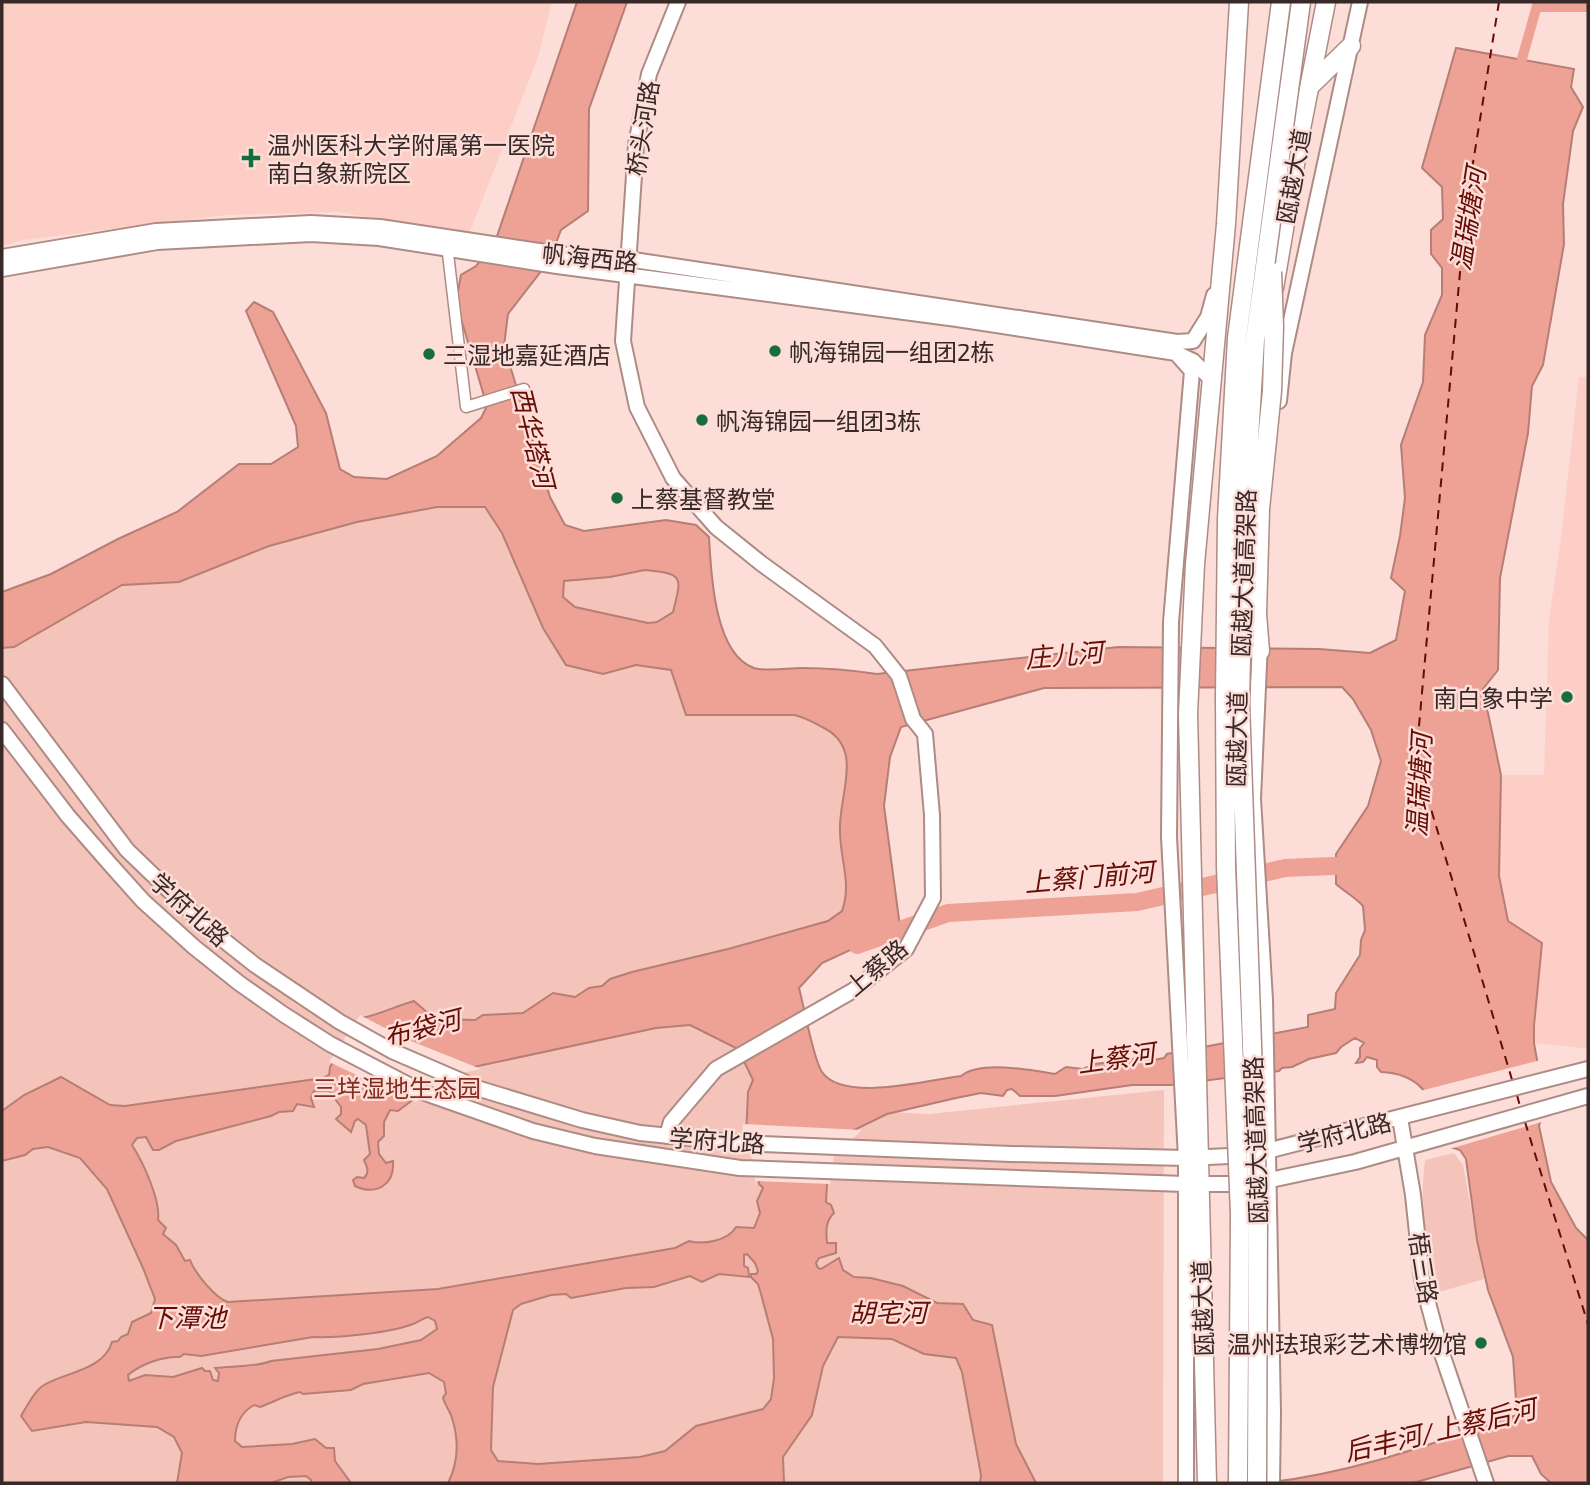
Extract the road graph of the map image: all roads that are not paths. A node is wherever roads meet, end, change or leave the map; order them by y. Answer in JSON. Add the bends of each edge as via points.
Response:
{"nodes":[{"id":1,"x":678,"y":2,"type":"edge"},
{"id":2,"x":1240,"y":2,"type":"edge"},
{"id":3,"x":1281,"y":2,"type":"edge"},
{"id":4,"x":1301,"y":2,"type":"edge"},
{"id":5,"x":1325,"y":2,"type":"edge"},
{"id":6,"x":1360,"y":2,"type":"edge"},
{"id":7,"x":1351,"y":46,"type":"junction"},
{"id":8,"x":1309,"y":88,"type":"junction"},
{"id":9,"x":1271,"y":222,"type":"junction"},
{"id":10,"x":1226,"y":224,"type":"junction"},
{"id":11,"x":448,"y":244,"type":"junction"},
{"id":12,"x":2,"y":257,"type":"edge"},
{"id":13,"x":627,"y":259,"type":"junction"},
{"id":14,"x":558,"y":260,"type":"junction"},
{"id":15,"x":2,"y":269,"type":"edge"},
{"id":16,"x":626,"y":275,"type":"junction"},
{"id":17,"x":1177,"y":348,"type":"junction"},
{"id":18,"x":1212,"y":379,"type":"junction"},
{"id":19,"x":524,"y":389,"type":"dead end"},
{"id":20,"x":1253,"y":522,"type":"junction"},
{"id":21,"x":1267,"y":570,"type":"junction"},
{"id":22,"x":1260,"y":651,"type":"junction"},
{"id":23,"x":2,"y":684,"type":"edge"},
{"id":24,"x":2,"y":730,"type":"edge"},
{"id":25,"x":1588,"y":1069,"type":"edge"},
{"id":26,"x":1587,"y":1099,"type":"edge"},
{"id":27,"x":1401,"y":1118,"type":"junction"},
{"id":28,"x":667,"y":1136,"type":"junction"},
{"id":29,"x":1405,"y":1148,"type":"junction"},
{"id":30,"x":1259,"y":1153,"type":"junction"},
{"id":31,"x":1192,"y":1158,"type":"junction"},
{"id":32,"x":1259,"y":1183,"type":"junction"},
{"id":33,"x":1191,"y":1184,"type":"junction"},
{"id":34,"x":1272,"y":1476,"type":"edge"},
{"id":35,"x":1250,"y":1481,"type":"edge"},
{"id":36,"x":1485,"y":1481,"type":"edge"},
{"id":37,"x":1199,"y":1483,"type":"edge"}],
"edges":[{"from":1,"to":13,"type":"main road","name":"桥头河路","via":[[649,74],[636,145]]},
{"from":2,"to":10,"type":"highway","name":"瓯越大道"},
{"from":3,"to":35,"type":"highway","name":"瓯越大道高架路","bridge":true,"via":[[1237,338],[1227,519],[1226,867]]},
{"from":4,"to":9,"type":"highway","name":"瓯越大道高架路","bridge":true},
{"from":5,"to":8,"type":"highway","name":"瓯越大道"},
{"from":6,"to":7,"type":"main road"},
{"from":7,"to":8,"type":"highway"},
{"from":7,"to":21,"type":"main road","via":[[1284,353]]},
{"from":8,"to":20,"type":"highway","name":"瓯越大道","via":[[1277,264],[1255,452]]},
{"from":9,"to":22,"type":"highway","bridge":true,"via":[[1274,327],[1261,509]]},
{"from":9,"to":35,"type":"highway","name":"瓯越大道高架路","bridge":true,"via":[[1255,340],[1244,520],[1240,703],[1258,1214]]},
{"from":10,"to":17,"type":"main road","via":[[1208,317],[1192,341]]},
{"from":10,"to":18,"type":"highway","name":"瓯越大道"},
{"from":11,"to":12,"type":"main road","name":"帆海西路","via":[[380,227],[234,225],[156,231]]},
{"from":11,"to":14,"type":"main road","name":"帆海西路"},
{"from":11,"to":15,"type":"main road","name":"帆海西路","via":[[311,234],[235,237],[158,242]]},
{"from":11,"to":19,"type":"street","via":[[466,407]]},
{"from":13,"to":14,"type":"main road","name":"帆海西路"},
{"from":13,"to":16,"type":"main road"},
{"from":13,"to":17,"type":"main road","name":"帆海西路"},
{"from":14,"to":16,"type":"main road","name":"帆海西路"},
{"from":16,"to":17,"type":"main road","name":"帆海西路"},
{"from":16,"to":28,"type":"main road","name":"上蔡路","via":[[623,341],[638,407],[673,478],[716,527],[875,646],[900,676],[913,719],[925,734],[932,815],[933,898],[906,949],[855,990],[716,1069],[671,1122]]},
{"from":17,"to":18,"type":"main road"},
{"from":17,"to":31,"type":"main road","via":[[1192,371],[1172,608],[1169,837]]},
{"from":18,"to":31,"type":"highway","name":"瓯越大道","via":[[1195,564],[1189,695],[1197,1096]]},
{"from":20,"to":21,"type":"main road"},
{"from":20,"to":30,"type":"highway","name":"瓯越大道","bridge":true,"via":[[1238,650],[1233,746],[1237,915],[1249,1092]]},
{"from":21,"to":22,"type":"main road"},
{"from":22,"to":30,"type":"main road","via":[[1253,799],[1265,1000]]},
{"from":23,"to":28,"type":"main road","name":"学府北路","via":[[127,850],[207,927],[255,965],[392,1051],[480,1089],[582,1120]]},
{"from":24,"to":33,"type":"main road","name":"学府北路","via":[[68,816],[143,901],[239,983],[330,1044],[422,1092],[533,1131],[595,1146],[740,1168]]},
{"from":25,"to":27,"type":"main road","name":"学府北路"},
{"from":26,"to":29,"type":"main road","name":"学府北路"},
{"from":27,"to":29,"type":"main road","name":"梧三路"},
{"from":27,"to":30,"type":"main road","name":"学府北路"},
{"from":28,"to":31,"type":"main road","name":"学府北路","via":[[740,1143]]},
{"from":29,"to":32,"type":"main road","name":"学府北路"},
{"from":29,"to":36,"type":"main road","name":"梧三路","via":[[1422,1280]]},
{"from":30,"to":31,"type":"main road","name":"学府北路"},
{"from":30,"to":32,"type":"highway","name":"瓯越大道"},
{"from":31,"to":33,"type":"highway","name":"瓯越大道"},
{"from":32,"to":33,"type":"main road","name":"学府北路"},
{"from":32,"to":34,"type":"main road"},
{"from":32,"to":35,"type":"highway","name":"瓯越大道"},
{"from":33,"to":37,"type":"main road"},
{"from":33,"to":37,"type":"highway","name":"瓯越大道","via":[[1202,1284]]}]}
